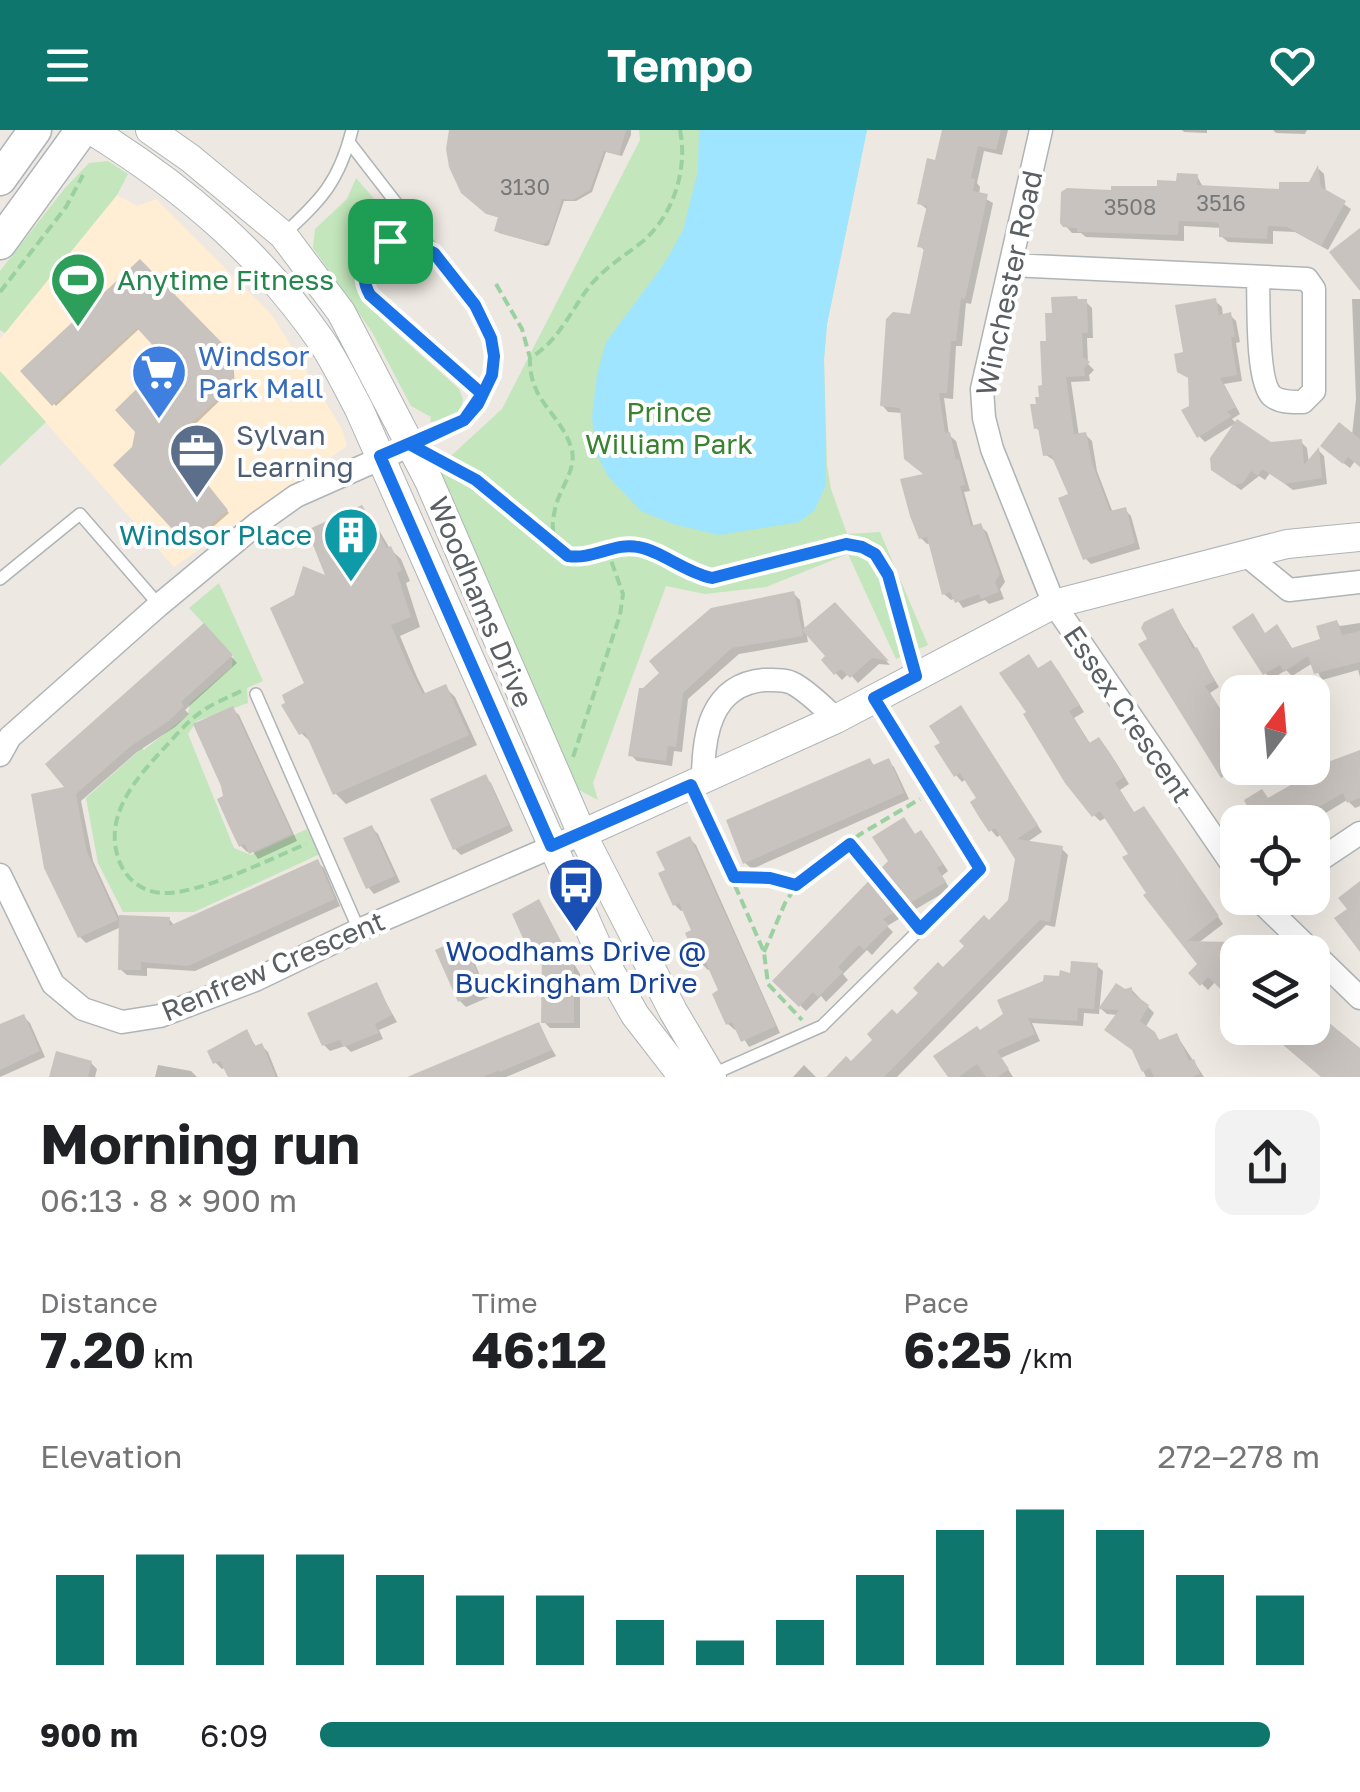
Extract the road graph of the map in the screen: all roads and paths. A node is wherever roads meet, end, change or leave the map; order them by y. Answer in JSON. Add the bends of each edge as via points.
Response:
{"nodes":[{"id":1,"x":35,"y":130,"type":"edge"},
{"id":2,"x":82,"y":130,"type":"edge"},
{"id":3,"x":91,"y":130,"type":"edge"},
{"id":4,"x":150,"y":130,"type":"edge"},
{"id":5,"x":680,"y":130,"type":"edge"},
{"id":6,"x":1041,"y":130,"type":"edge"},
{"id":7,"x":351,"y":136,"type":"edge"},
{"id":8,"x":86,"y":170,"type":"dead end"},
{"id":9,"x":0,"y":179,"type":"edge"},
{"id":10,"x":283,"y":235,"type":"junction"},
{"id":11,"x":0,"y":243,"type":"edge"},
{"id":12,"x":434,"y":253,"type":"junction"},
{"id":13,"x":1012,"y":265,"type":"junction"},
{"id":14,"x":1258,"y":278,"type":"junction"},
{"id":15,"x":496,"y":284,"type":"dead end"},
{"id":16,"x":0,"y":292,"type":"edge"},
{"id":17,"x":530,"y":358,"type":"junction"},
{"id":18,"x":482,"y":394,"type":"junction"},
{"id":19,"x":411,"y":445,"type":"junction"},
{"id":20,"x":380,"y":456,"type":"junction"},
{"id":21,"x":1360,"y":537,"type":"edge"},
{"id":22,"x":557,"y":544,"type":"junction"},
{"id":23,"x":608,"y":552,"type":"junction"},
{"id":24,"x":1245,"y":554,"type":"junction"},
{"id":25,"x":0,"y":579,"type":"edge"},
{"id":26,"x":1360,"y":582,"type":"edge"},
{"id":27,"x":1054,"y":604,"type":"junction"},
{"id":28,"x":159,"y":605,"type":"junction"},
{"id":29,"x":916,"y":676,"type":"junction"},
{"id":30,"x":256,"y":694,"type":"joint"},
{"id":31,"x":874,"y":698,"type":"junction"},
{"id":32,"x":836,"y":720,"type":"junction"},
{"id":33,"x":0,"y":754,"type":"edge"},
{"id":34,"x":697,"y":783,"type":"junction"},
{"id":35,"x":560,"y":786,"type":"junction"},
{"id":36,"x":932,"y":792,"type":"junction"},
{"id":37,"x":1360,"y":833,"type":"edge"},
{"id":38,"x":582,"y":834,"type":"junction"},
{"id":39,"x":320,"y":839,"type":"junction"},
{"id":40,"x":850,"y":844,"type":"junction"},
{"id":41,"x":551,"y":846,"type":"junction"},
{"id":42,"x":1220,"y":846,"type":"edge"},
{"id":43,"x":1330,"y":853,"type":"edge"},
{"id":44,"x":734,"y":877,"type":"junction"},
{"id":45,"x":1,"y":882,"type":"edge"},
{"id":46,"x":796,"y":885,"type":"junction"},
{"id":47,"x":1276,"y":915,"type":"edge"},
{"id":48,"x":920,"y":929,"type":"junction"},
{"id":49,"x":360,"y":930,"type":"junction"},
{"id":50,"x":764,"y":952,"type":"junction"},
{"id":51,"x":1360,"y":998,"type":"edge"},
{"id":52,"x":813,"y":1030,"type":"junction"},
{"id":53,"x":702,"y":1076,"type":"edge"}],
"edges":[{"from":1,"to":9,"type":"main road"},
{"from":2,"to":11,"type":"main road"},
{"from":3,"to":20,"type":"street","name":"Woodhams Drive","via":[[159,174],[260,262],[324,345]]},
{"from":4,"to":10,"type":"street","name":"Woodhams Drive"},
{"from":5,"to":17,"type":"path","via":[[675,197],[661,222],[604,270]]},
{"from":6,"to":13,"type":"street","name":"Winchester Road"},
{"from":7,"to":10,"type":"lane","via":[[322,198]]},
{"from":7,"to":12,"type":"lane"},
{"from":8,"to":16,"type":"path","via":[[66,208]]},
{"from":10,"to":19,"type":"street","name":"Woodhams Drive","via":[[341,312]]},
{"from":12,"to":18,"type":"lane","via":[[475,305],[491,338],[492,375]]},
{"from":12,"to":18,"type":"lane","via":[[390,241],[370,257],[364,283]]},
{"from":13,"to":14,"type":"street"},
{"from":13,"to":27,"type":"street","name":"Winchester Road","via":[[982,390],[984,418]]},
{"from":14,"to":14,"type":"street","via":[[1264,380],[1272,395],[1303,402],[1314,392],[1314,288],[1307,279]]},
{"from":15,"to":17,"type":"path"},
{"from":17,"to":22,"type":"path","via":[[534,390],[573,459],[552,527]]},
{"from":18,"to":19,"type":"lane","via":[[464,420]]},
{"from":19,"to":20,"type":"street"},
{"from":19,"to":22,"type":"path","via":[[476,480]]},
{"from":19,"to":35,"type":"street","name":"Woodhams Drive"},
{"from":20,"to":28,"type":"street","via":[[296,496]]},
{"from":20,"to":41,"type":"street","name":"Woodhams Drive"},
{"from":21,"to":24,"type":"street"},
{"from":22,"to":23,"type":"path","via":[[580,558]]},
{"from":23,"to":29,"type":"path","via":[[642,547],[712,578],[846,544],[862,547],[888,575]]},
{"from":23,"to":35,"type":"path","via":[[622,594],[620,615]]},
{"from":24,"to":26,"type":"street","via":[[1289,590]]},
{"from":24,"to":27,"type":"street"},
{"from":25,"to":28,"type":"lane","via":[[80,514]]},
{"from":27,"to":29,"type":"street"},
{"from":27,"to":42,"type":"street","name":"Essex Crescent"},
{"from":28,"to":33,"type":"street","via":[[10,737]]},
{"from":29,"to":31,"type":"street"},
{"from":30,"to":39,"type":"lane"},
{"from":30,"to":39,"type":"path","via":[[245,689],[201,712],[146,769],[115,824],[119,861],[134,883],[162,893],[216,880]]},
{"from":31,"to":32,"type":"street"},
{"from":31,"to":36,"type":"lane"},
{"from":32,"to":34,"type":"street"},
{"from":32,"to":34,"type":"street","via":[[792,682],[754,681],[715,706]]},
{"from":34,"to":38,"type":"street"},
{"from":34,"to":44,"type":"path"},
{"from":35,"to":38,"type":"street","name":"Woodhams Drive"},
{"from":36,"to":40,"type":"path"},
{"from":36,"to":48,"type":"lane","via":[[980,869]]},
{"from":37,"to":43,"type":"street"},
{"from":38,"to":41,"type":"street","name":"Renfrew Crescent"},
{"from":38,"to":53,"type":"street","name":"Woodhams Drive"},
{"from":39,"to":49,"type":"lane"},
{"from":40,"to":46,"type":"path"},
{"from":40,"to":48,"type":"path"},
{"from":41,"to":49,"type":"street","name":"Renfrew Crescent"},
{"from":41,"to":53,"type":"street","name":"Woodhams Drive","via":[[635,1014]]},
{"from":44,"to":46,"type":"path"},
{"from":44,"to":50,"type":"path"},
{"from":45,"to":49,"type":"street","name":"Renfrew Crescent","via":[[52,984],[82,1009],[122,1022],[160,1016],[255,980]]},
{"from":46,"to":50,"type":"path"},
{"from":47,"to":51,"type":"street"},
{"from":48,"to":52,"type":"lane"},
{"from":50,"to":52,"type":"path","via":[[768,984]]},
{"from":52,"to":53,"type":"lane"}]}
